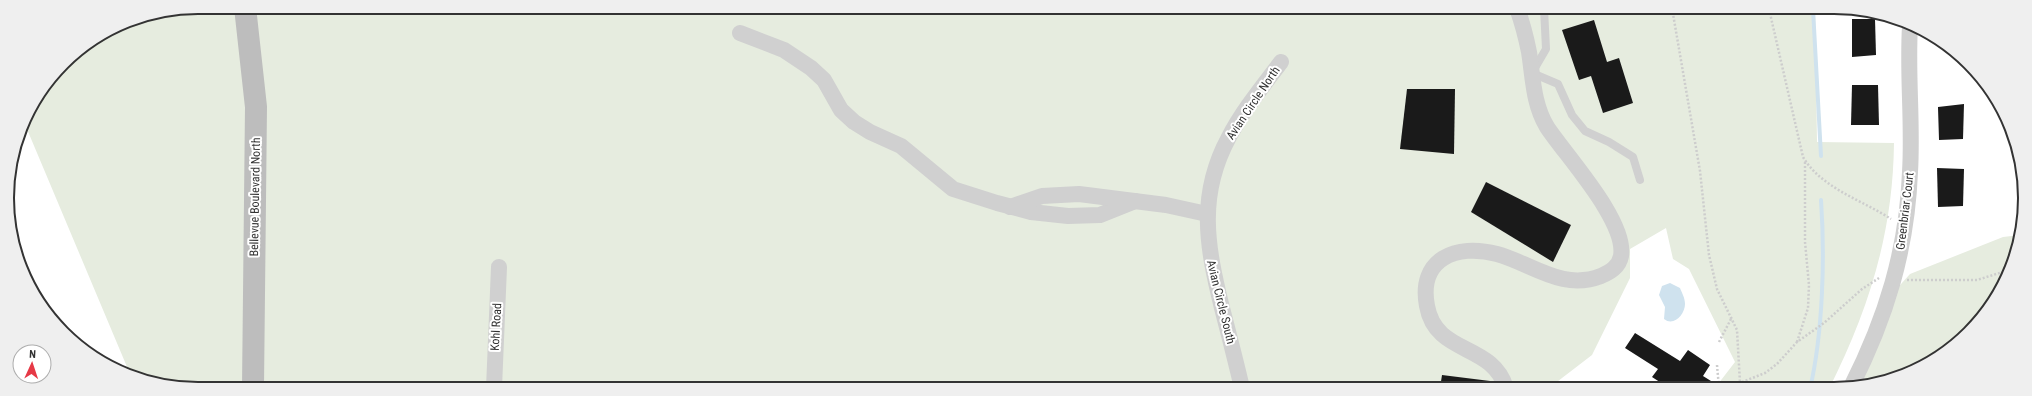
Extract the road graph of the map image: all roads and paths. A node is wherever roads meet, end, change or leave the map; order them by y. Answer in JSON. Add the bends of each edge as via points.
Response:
{"nodes":[{"id":1,"x":246,"y":14,"type":"edge"},
{"id":2,"x":1519,"y":14,"type":"edge"},
{"id":3,"x":1544,"y":14,"type":"edge"},
{"id":4,"x":1673,"y":14,"type":"edge"},
{"id":5,"x":1770,"y":14,"type":"edge"},
{"id":6,"x":1910,"y":31,"type":"edge"},
{"id":7,"x":740,"y":33,"type":"dead end"},
{"id":8,"x":1281,"y":62,"type":"dead end"},
{"id":9,"x":1532,"y":73,"type":"junction"},
{"id":10,"x":1805,"y":160,"type":"junction"},
{"id":11,"x":1640,"y":180,"type":"dead end"},
{"id":12,"x":1135,"y":201,"type":"junction"},
{"id":13,"x":1010,"y":207,"type":"junction"},
{"id":14,"x":1207,"y":214,"type":"junction"},
{"id":15,"x":1904,"y":228,"type":"junction"},
{"id":16,"x":499,"y":267,"type":"dead end"},
{"id":17,"x":2002,"y":272,"type":"edge"},
{"id":18,"x":1894,"y":278,"type":"junction"},
{"id":19,"x":1732,"y":317,"type":"junction"},
{"id":20,"x":1719,"y":342,"type":"dead end"},
{"id":21,"x":1797,"y":342,"type":"junction"},
{"id":22,"x":1717,"y":366,"type":"dead end"},
{"id":23,"x":1855,"y":381,"type":"edge"},
{"id":24,"x":253,"y":382,"type":"edge"},
{"id":25,"x":494,"y":382,"type":"edge"},
{"id":26,"x":1241,"y":382,"type":"edge"},
{"id":27,"x":1504,"y":382,"type":"edge"},
{"id":28,"x":1718,"y":382,"type":"edge"},
{"id":29,"x":1740,"y":382,"type":"edge"},
{"id":30,"x":1742,"y":382,"type":"edge"}],
"edges":[{"from":1,"to":24,"type":"main road","name":"Bellevue Boulevard North","via":[[256,107]]},
{"from":2,"to":9,"type":"street"},
{"from":3,"to":9,"type":"lane","via":[[1546,49]]},
{"from":4,"to":19,"type":"path","via":[[1699,163],[1708,255],[1717,289]]},
{"from":5,"to":10,"type":"path"},
{"from":6,"to":15,"type":"street","name":"Greenbriar Court","via":[[1910,171]]},
{"from":7,"to":13,"type":"street","via":[[784,50],[811,68],[824,80],[841,110],[854,122],[901,146],[953,189]]},
{"from":8,"to":14,"type":"street","name":"Avian Circle North","via":[[1229,136],[1214,175]]},
{"from":9,"to":11,"type":"lane","via":[[1558,84],[1572,115],[1585,131],[1633,157]]},
{"from":9,"to":27,"type":"street","via":[[1538,107],[1546,126],[1591,185],[1614,225],[1621,242],[1621,256],[1617,266],[1607,274],[1575,281],[1543,273],[1496,254],[1464,252],[1448,255],[1436,262],[1429,273],[1425,288],[1427,307],[1434,327],[1452,343],[1480,355],[1495,367]]},
{"from":10,"to":15,"type":"path","via":[[1813,172],[1829,183]]},
{"from":10,"to":21,"type":"path","via":[[1804,242],[1809,285],[1808,308]]},
{"from":12,"to":13,"type":"street","via":[[1064,194],[1042,196]]},
{"from":12,"to":13,"type":"street","via":[[1100,215],[1085,216],[1038,213]]},
{"from":12,"to":14,"type":"street"},
{"from":14,"to":26,"type":"street","name":"Avian Circle South","via":[[1213,271]]},
{"from":15,"to":18,"type":"street","name":"Greenbriar Court"},
{"from":16,"to":25,"type":"street","name":"Kohl Road"},
{"from":17,"to":18,"type":"path","via":[[1977,280],[1930,281]]},
{"from":18,"to":21,"type":"path","via":[[1884,277],[1872,282],[1824,323]]},
{"from":18,"to":23,"type":"street","name":"Greenbriar Court","via":[[1879,329]]},
{"from":19,"to":20,"type":"path"},
{"from":19,"to":29,"type":"path","via":[[1738,338]]},
{"from":21,"to":30,"type":"path","via":[[1765,373]]},
{"from":22,"to":28,"type":"path"}]}
